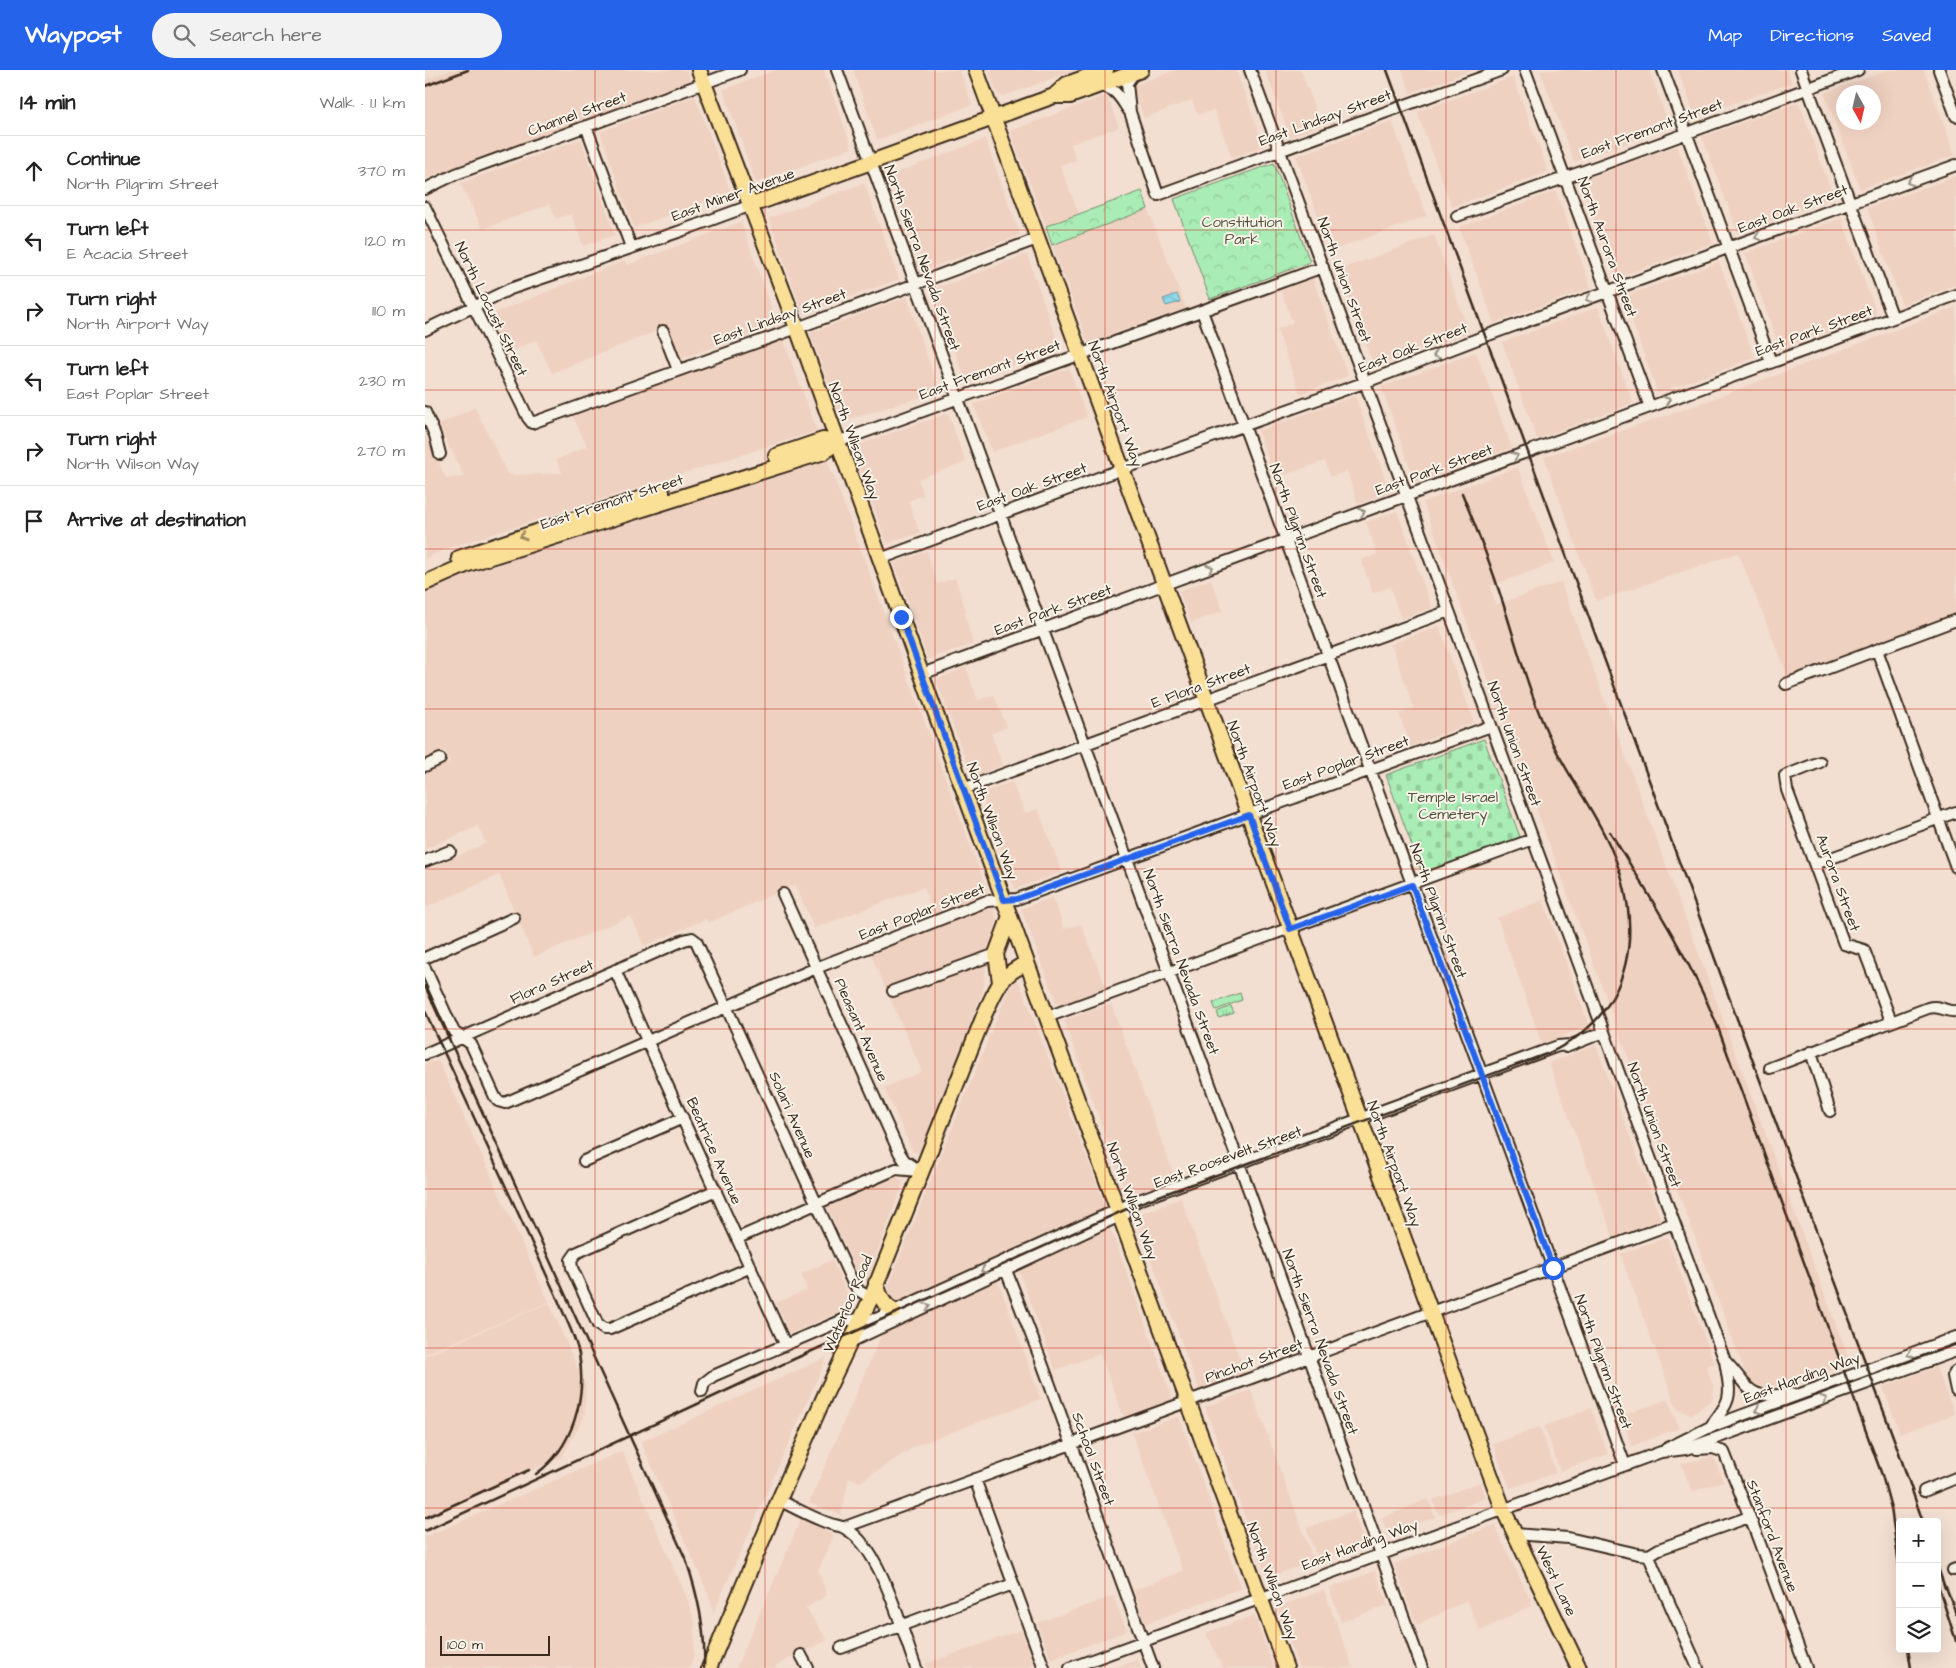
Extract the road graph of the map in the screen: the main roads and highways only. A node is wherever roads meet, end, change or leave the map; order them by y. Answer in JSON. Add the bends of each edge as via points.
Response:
{"nodes":[{"id":1,"x":699,"y":70,"type":"edge"},
{"id":2,"x":976,"y":70,"type":"edge"},
{"id":3,"x":1138,"y":71,"type":"edge"},
{"id":4,"x":1100,"y":75,"type":"edge"},
{"id":5,"x":993,"y":118,"type":"junction"},
{"id":6,"x":749,"y":206,"type":"junction"},
{"id":7,"x":837,"y":442,"type":"junction"},
{"id":8,"x":425,"y":572,"type":"edge"},
{"id":9,"x":425,"y":583,"type":"edge"},
{"id":10,"x":1010,"y":916,"type":"junction"},
{"id":11,"x":1027,"y":963,"type":"junction"},
{"id":12,"x":1000,"y":982,"type":"junction"},
{"id":13,"x":876,"y":1284,"type":"junction"},
{"id":14,"x":894,"y":1311,"type":"road end"},
{"id":15,"x":1503,"y":1509,"type":"joint"},
{"id":16,"x":709,"y":1668,"type":"edge"},
{"id":17,"x":1286,"y":1668,"type":"edge"},
{"id":18,"x":1579,"y":1668,"type":"edge"}],
"edges":[{"from":1,"to":6,"type":"main road","name":"North Wilson Way"},
{"from":2,"to":5,"type":"main road","name":"North Airport Way"},
{"from":3,"to":4,"type":"main road","name":"East Miner Avenue"},
{"from":4,"to":5,"type":"main road","name":"East Miner Avenue","via":[[1070,96],[1054,96]]},
{"from":5,"to":6,"type":"main road","name":"East Miner Avenue"},
{"from":5,"to":15,"type":"main road","name":"North Airport Way"},
{"from":6,"to":7,"type":"main road","name":"North Wilson Way"},
{"from":7,"to":8,"type":"main road","name":"East Fremont Street","one_way":true,"via":[[823,440],[492,546]]},
{"from":7,"to":9,"type":"main road","name":"East Fremont Street","via":[[824,452],[468,564]]},
{"from":7,"to":10,"type":"main road","name":"North Wilson Way"},
{"from":10,"to":11,"type":"main road","name":"North Wilson Way"},
{"from":10,"to":12,"type":"main road","via":[[996,954]]},
{"from":11,"to":12,"type":"main road","name":"Waterloo Road","via":[[1007,973]]},
{"from":11,"to":17,"type":"main road","name":"North Wilson Way"},
{"from":12,"to":13,"type":"main road","name":"Waterloo Road"},
{"from":13,"to":14,"type":"main road","via":[[886,1307]]},
{"from":13,"to":16,"type":"main road","name":"Waterloo Road","via":[[779,1500]]},
{"from":15,"to":18,"type":"main road","name":"West Lane"}]}
